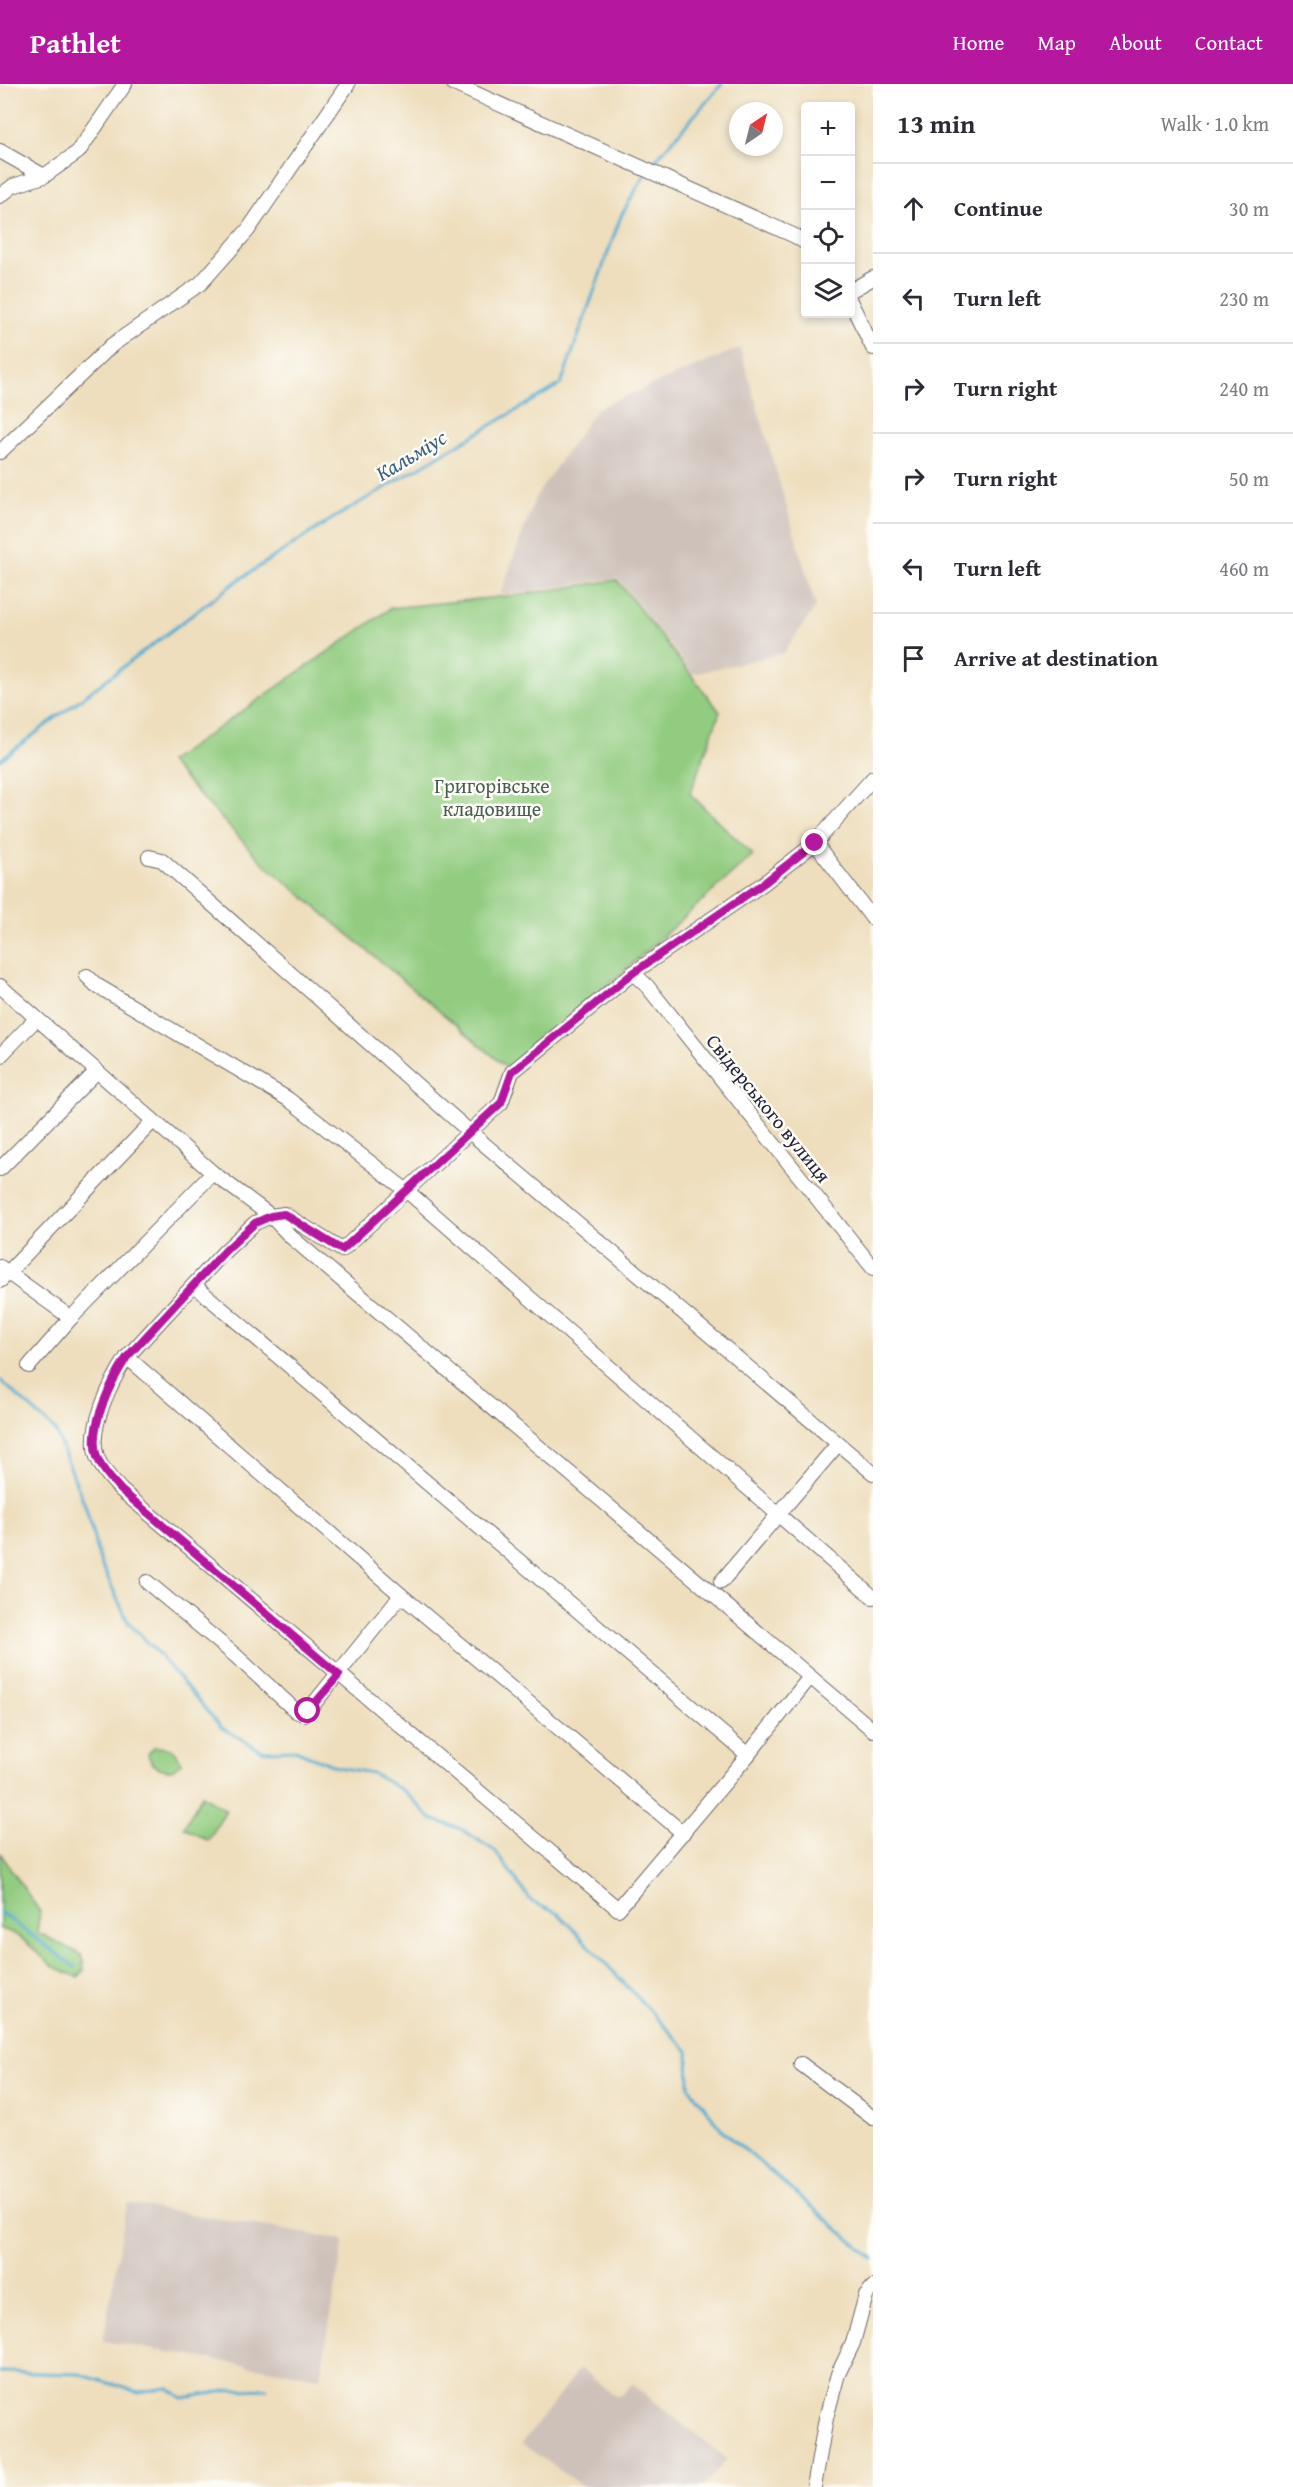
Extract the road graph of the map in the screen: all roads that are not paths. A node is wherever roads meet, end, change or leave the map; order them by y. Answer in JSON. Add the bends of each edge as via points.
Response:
{"nodes":[{"id":1,"x":125,"y":84,"type":"edge"},
{"id":2,"x":348,"y":84,"type":"edge"},
{"id":3,"x":453,"y":84,"type":"edge"},
{"id":4,"x":0,"y":151,"type":"edge"},
{"id":5,"x":44,"y":176,"type":"junction"},
{"id":6,"x":0,"y":196,"type":"edge"},
{"id":7,"x":801,"y":241,"type":"edge"},
{"id":8,"x":873,"y":278,"type":"edge"},
{"id":9,"x":855,"y":288,"type":"edge"},
{"id":10,"x":855,"y":311,"type":"edge"},
{"id":11,"x":873,"y":348,"type":"edge"},
{"id":12,"x":0,"y":452,"type":"edge"},
{"id":13,"x":873,"y":778,"type":"edge"},
{"id":14,"x":815,"y":843,"type":"junction"},
{"id":15,"x":149,"y":857,"type":"dead end"},
{"id":16,"x":873,"y":919,"type":"edge"},
{"id":17,"x":633,"y":973,"type":"junction"},
{"id":18,"x":87,"y":976,"type":"dead end"},
{"id":19,"x":0,"y":986,"type":"edge"},
{"id":20,"x":36,"y":1019,"type":"junction"},
{"id":21,"x":0,"y":1056,"type":"edge"},
{"id":22,"x":97,"y":1071,"type":"junction"},
{"id":23,"x":153,"y":1121,"type":"junction"},
{"id":24,"x":471,"y":1132,"type":"junction"},
{"id":25,"x":0,"y":1169,"type":"edge"},
{"id":26,"x":213,"y":1173,"type":"junction"},
{"id":27,"x":407,"y":1191,"type":"junction"},
{"id":28,"x":271,"y":1216,"type":"junction"},
{"id":29,"x":873,"y":1268,"type":"edge"},
{"id":30,"x":3,"y":1273,"type":"edge"},
{"id":31,"x":195,"y":1286,"type":"junction"},
{"id":32,"x":71,"y":1318,"type":"junction"},
{"id":33,"x":127,"y":1357,"type":"junction"},
{"id":34,"x":29,"y":1366,"type":"dead end"},
{"id":35,"x":838,"y":1444,"type":"junction"},
{"id":36,"x":873,"y":1473,"type":"edge"},
{"id":37,"x":777,"y":1515,"type":"junction"},
{"id":38,"x":147,"y":1582,"type":"dead end"},
{"id":39,"x":721,"y":1582,"type":"dead end"},
{"id":40,"x":401,"y":1595,"type":"junction"},
{"id":41,"x":873,"y":1597,"type":"edge"},
{"id":42,"x":339,"y":1675,"type":"junction"},
{"id":43,"x":810,"y":1677,"type":"junction"},
{"id":44,"x":873,"y":1730,"type":"edge"},
{"id":45,"x":748,"y":1755,"type":"junction"},
{"id":46,"x":683,"y":1833,"type":"junction"},
{"id":47,"x":801,"y":2064,"type":"dead end"},
{"id":48,"x":873,"y":2118,"type":"edge"},
{"id":49,"x":873,"y":2287,"type":"edge"},
{"id":50,"x":814,"y":2487,"type":"edge"}],
"edges":[{"from":1,"to":5,"type":"street","via":[[78,152]]},
{"from":2,"to":12,"type":"street","via":[[248,230],[201,283],[112,345]]},
{"from":3,"to":7,"type":"street"},
{"from":4,"to":5,"type":"street"},
{"from":5,"to":6,"type":"street","via":[[13,186]]},
{"from":8,"to":9,"type":"street"},
{"from":10,"to":11,"type":"street"},
{"from":13,"to":14,"type":"street"},
{"from":14,"to":16,"type":"street"},
{"from":14,"to":17,"type":"street"},
{"from":15,"to":24,"type":"street","via":[[162,860]]},
{"from":17,"to":24,"type":"street","via":[[512,1072],[501,1103]]},
{"from":17,"to":29,"type":"street","name":"Свiдерського вулиця"},
{"from":18,"to":27,"type":"street","via":[[288,1099]]},
{"from":19,"to":20,"type":"street"},
{"from":20,"to":21,"type":"street"},
{"from":20,"to":22,"type":"street"},
{"from":22,"to":23,"type":"street"},
{"from":22,"to":25,"type":"street"},
{"from":23,"to":26,"type":"street"},
{"from":23,"to":30,"type":"street"},
{"from":24,"to":27,"type":"street"},
{"from":24,"to":35,"type":"street"},
{"from":26,"to":28,"type":"street"},
{"from":26,"to":32,"type":"street"},
{"from":27,"to":28,"type":"street","via":[[342,1250],[284,1214]]},
{"from":27,"to":37,"type":"street"},
{"from":28,"to":31,"type":"street","via":[[255,1223]]},
{"from":28,"to":43,"type":"street"},
{"from":30,"to":32,"type":"street"},
{"from":31,"to":33,"type":"street"},
{"from":31,"to":45,"type":"street"},
{"from":32,"to":34,"type":"street"},
{"from":33,"to":40,"type":"street"},
{"from":33,"to":42,"type":"street","via":[[115,1375],[99,1419],[96,1454],[103,1469],[121,1490]]},
{"from":35,"to":36,"type":"street"},
{"from":35,"to":37,"type":"street"},
{"from":37,"to":39,"type":"street"},
{"from":37,"to":41,"type":"street"},
{"from":38,"to":42,"type":"street","via":[[296,1711],[308,1711]]},
{"from":40,"to":42,"type":"street"},
{"from":40,"to":46,"type":"street"},
{"from":42,"to":46,"type":"street","via":[[618,1909]]},
{"from":43,"to":44,"type":"street"},
{"from":43,"to":45,"type":"street"},
{"from":45,"to":46,"type":"street"},
{"from":47,"to":48,"type":"street"},
{"from":49,"to":50,"type":"street","via":[[866,2295],[853,2343],[838,2374]]}]}
